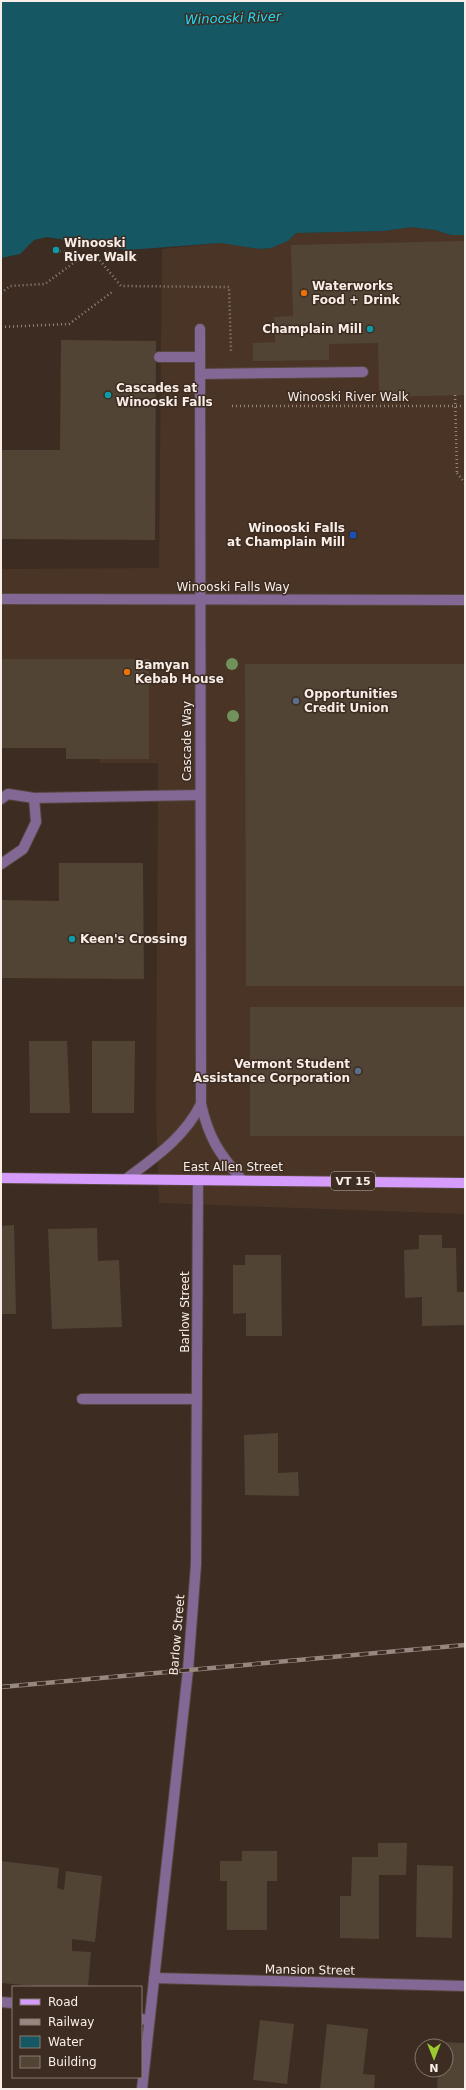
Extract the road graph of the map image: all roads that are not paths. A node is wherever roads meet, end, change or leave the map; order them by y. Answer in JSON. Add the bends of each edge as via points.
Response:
{"nodes":[{"id":1,"x":200,"y":329,"type":"dead end"},
{"id":2,"x":159,"y":357,"type":"dead end"},
{"id":3,"x":200,"y":357,"type":"junction"},
{"id":4,"x":363,"y":372,"type":"dead end"},
{"id":5,"x":200,"y":374,"type":"junction"},
{"id":6,"x":1,"y":599,"type":"edge"},
{"id":7,"x":200,"y":600,"type":"junction"},
{"id":8,"x":465,"y":600,"type":"edge"},
{"id":9,"x":200,"y":795,"type":"junction"},
{"id":10,"x":34,"y":798,"type":"junction"},
{"id":11,"x":1,"y":799,"type":"edge"},
{"id":12,"x":1,"y":864,"type":"edge"},
{"id":13,"x":201,"y":1104,"type":"junction"},
{"id":14,"x":1,"y":1178,"type":"edge"},
{"id":15,"x":126,"y":1179,"type":"junction"},
{"id":16,"x":198,"y":1180,"type":"junction"},
{"id":17,"x":242,"y":1180,"type":"junction"},
{"id":18,"x":465,"y":1183,"type":"edge"},
{"id":19,"x":82,"y":1398,"type":"dead end"},
{"id":20,"x":197,"y":1399,"type":"junction"},
{"id":21,"x":154,"y":1978,"type":"junction"},
{"id":22,"x":465,"y":1986,"type":"edge"},
{"id":23,"x":1,"y":2002,"type":"edge"},
{"id":24,"x":12,"y":2003,"type":"edge"},
{"id":25,"x":145,"y":2020,"type":"edge"},
{"id":26,"x":142,"y":2089,"type":"edge"}],
"edges":[{"from":1,"to":3,"type":"street","name":"Cascade Way"},
{"from":2,"to":3,"type":"street"},
{"from":3,"to":5,"type":"street","name":"Cascade Way"},
{"from":4,"to":5,"type":"street"},
{"from":5,"to":7,"type":"street","name":"Cascade Way"},
{"from":6,"to":7,"type":"street","name":"Winooski Falls Way"},
{"from":7,"to":8,"type":"street","name":"Winooski Falls Way"},
{"from":7,"to":9,"type":"street","name":"Cascade Way"},
{"from":9,"to":10,"type":"street"},
{"from":9,"to":13,"type":"street","name":"Cascade Way"},
{"from":10,"to":11,"type":"street","via":[[8,794]]},
{"from":10,"to":12,"type":"street","via":[[36,822],[23,849]]},
{"from":13,"to":15,"type":"street","via":[[186,1128],[172,1143]]},
{"from":13,"to":17,"type":"street","name":"Cascade Way","via":[[215,1147]]},
{"from":14,"to":15,"type":"main road","name":"East Allen Street","number":"VT 15"},
{"from":15,"to":16,"type":"main road","name":"East Allen Street","number":"VT 15"},
{"from":16,"to":17,"type":"main road","name":"East Allen Street","number":"VT 15"},
{"from":16,"to":20,"type":"street","name":"Barlow Street"},
{"from":17,"to":18,"type":"main road","name":"East Allen Street","number":"VT 15"},
{"from":19,"to":20,"type":"street"},
{"from":20,"to":21,"type":"street","name":"Barlow Street","via":[[196,1564],[189,1655]]},
{"from":21,"to":22,"type":"street","name":"Mansion Street"},
{"from":21,"to":25,"type":"street","name":"Barlow Street"},
{"from":23,"to":24,"type":"street"},
{"from":25,"to":26,"type":"street","name":"Barlow Street"}]}
